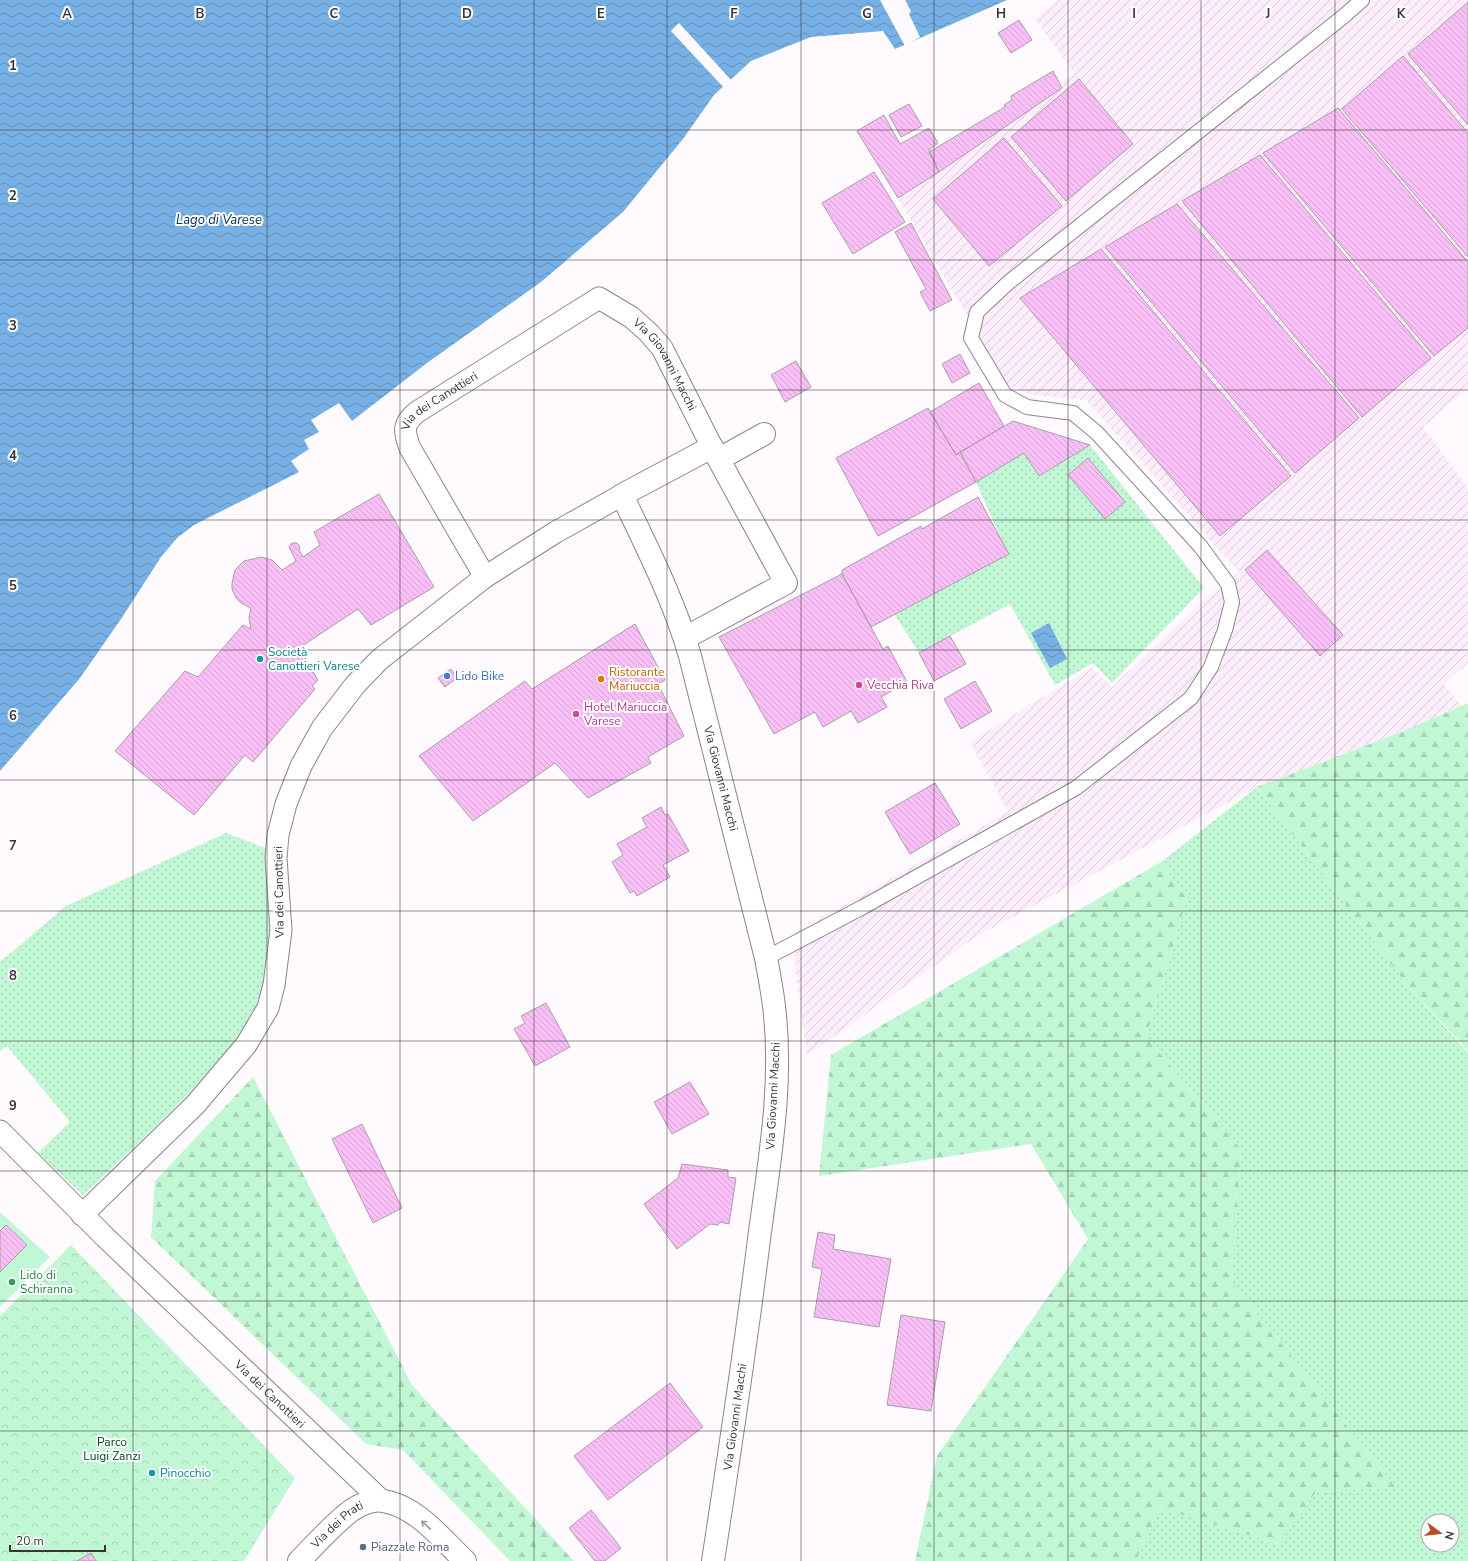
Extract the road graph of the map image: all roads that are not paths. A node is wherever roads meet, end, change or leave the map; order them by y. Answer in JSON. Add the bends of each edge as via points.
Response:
{"nodes":[{"id":1,"x":1362,"y":0,"type":"edge"},
{"id":2,"x":599,"y":298,"type":"joint"},
{"id":3,"x":764,"y":434,"type":"dead end"},
{"id":4,"x":716,"y":453,"type":"junction"},
{"id":5,"x":622,"y":495,"type":"junction"},
{"id":6,"x":485,"y":577,"type":"junction"},
{"id":7,"x":685,"y":638,"type":"junction"},
{"id":8,"x":766,"y":958,"type":"junction"},
{"id":9,"x":0,"y":1131,"type":"edge"},
{"id":10,"x":82,"y":1214,"type":"junction"},
{"id":11,"x":382,"y":1501,"type":"junction"},
{"id":12,"x":299,"y":1561,"type":"edge"},
{"id":13,"x":465,"y":1561,"type":"edge"},
{"id":14,"x":713,"y":1561,"type":"edge"}],
"edges":[{"from":1,"to":8,"type":"lane","via":[[1009,282],[977,312],[971,338],[1005,395],[1027,407],[1073,413],[1097,433],[1201,547],[1228,584],[1232,602],[1211,667],[1191,698],[1076,788]]},
{"from":2,"to":4,"type":"street","name":"Via Giovanni Macchi","via":[[631,317],[662,348]]},
{"from":2,"to":6,"type":"street","name":"Via dei Canottieri","via":[[417,412],[406,426],[410,448]]},
{"from":3,"to":4,"type":"street"},
{"from":4,"to":5,"type":"street"},
{"from":4,"to":7,"type":"street","name":"Via Giovanni Macchi","via":[[786,583]]},
{"from":5,"to":6,"type":"street","name":"Via dei Canottieri","via":[[556,532]]},
{"from":5,"to":7,"type":"street","name":"Via Giovanni Macchi","via":[[669,593]]},
{"from":6,"to":10,"type":"street","name":"Via dei Canottieri","via":[[379,660],[355,685],[322,728],[301,766],[286,804],[278,835],[276,858],[281,930],[268,1008],[246,1045],[194,1105]]},
{"from":7,"to":8,"type":"street","name":"Via Giovanni Macchi"},
{"from":8,"to":14,"type":"street","name":"Via Giovanni Macchi","via":[[776,1038],[774,1126],[741,1382]]},
{"from":9,"to":10,"type":"street","name":"Via dei Canottieri"},
{"from":10,"to":11,"type":"street","name":"Via dei Canottieri"},
{"from":11,"to":12,"type":"street","name":"Via dei Prati","via":[[367,1502],[351,1511]]},
{"from":13,"to":11,"type":"street","name":"Via dei Canottieri","one_way":true,"via":[[418,1517],[402,1507]]}]}
